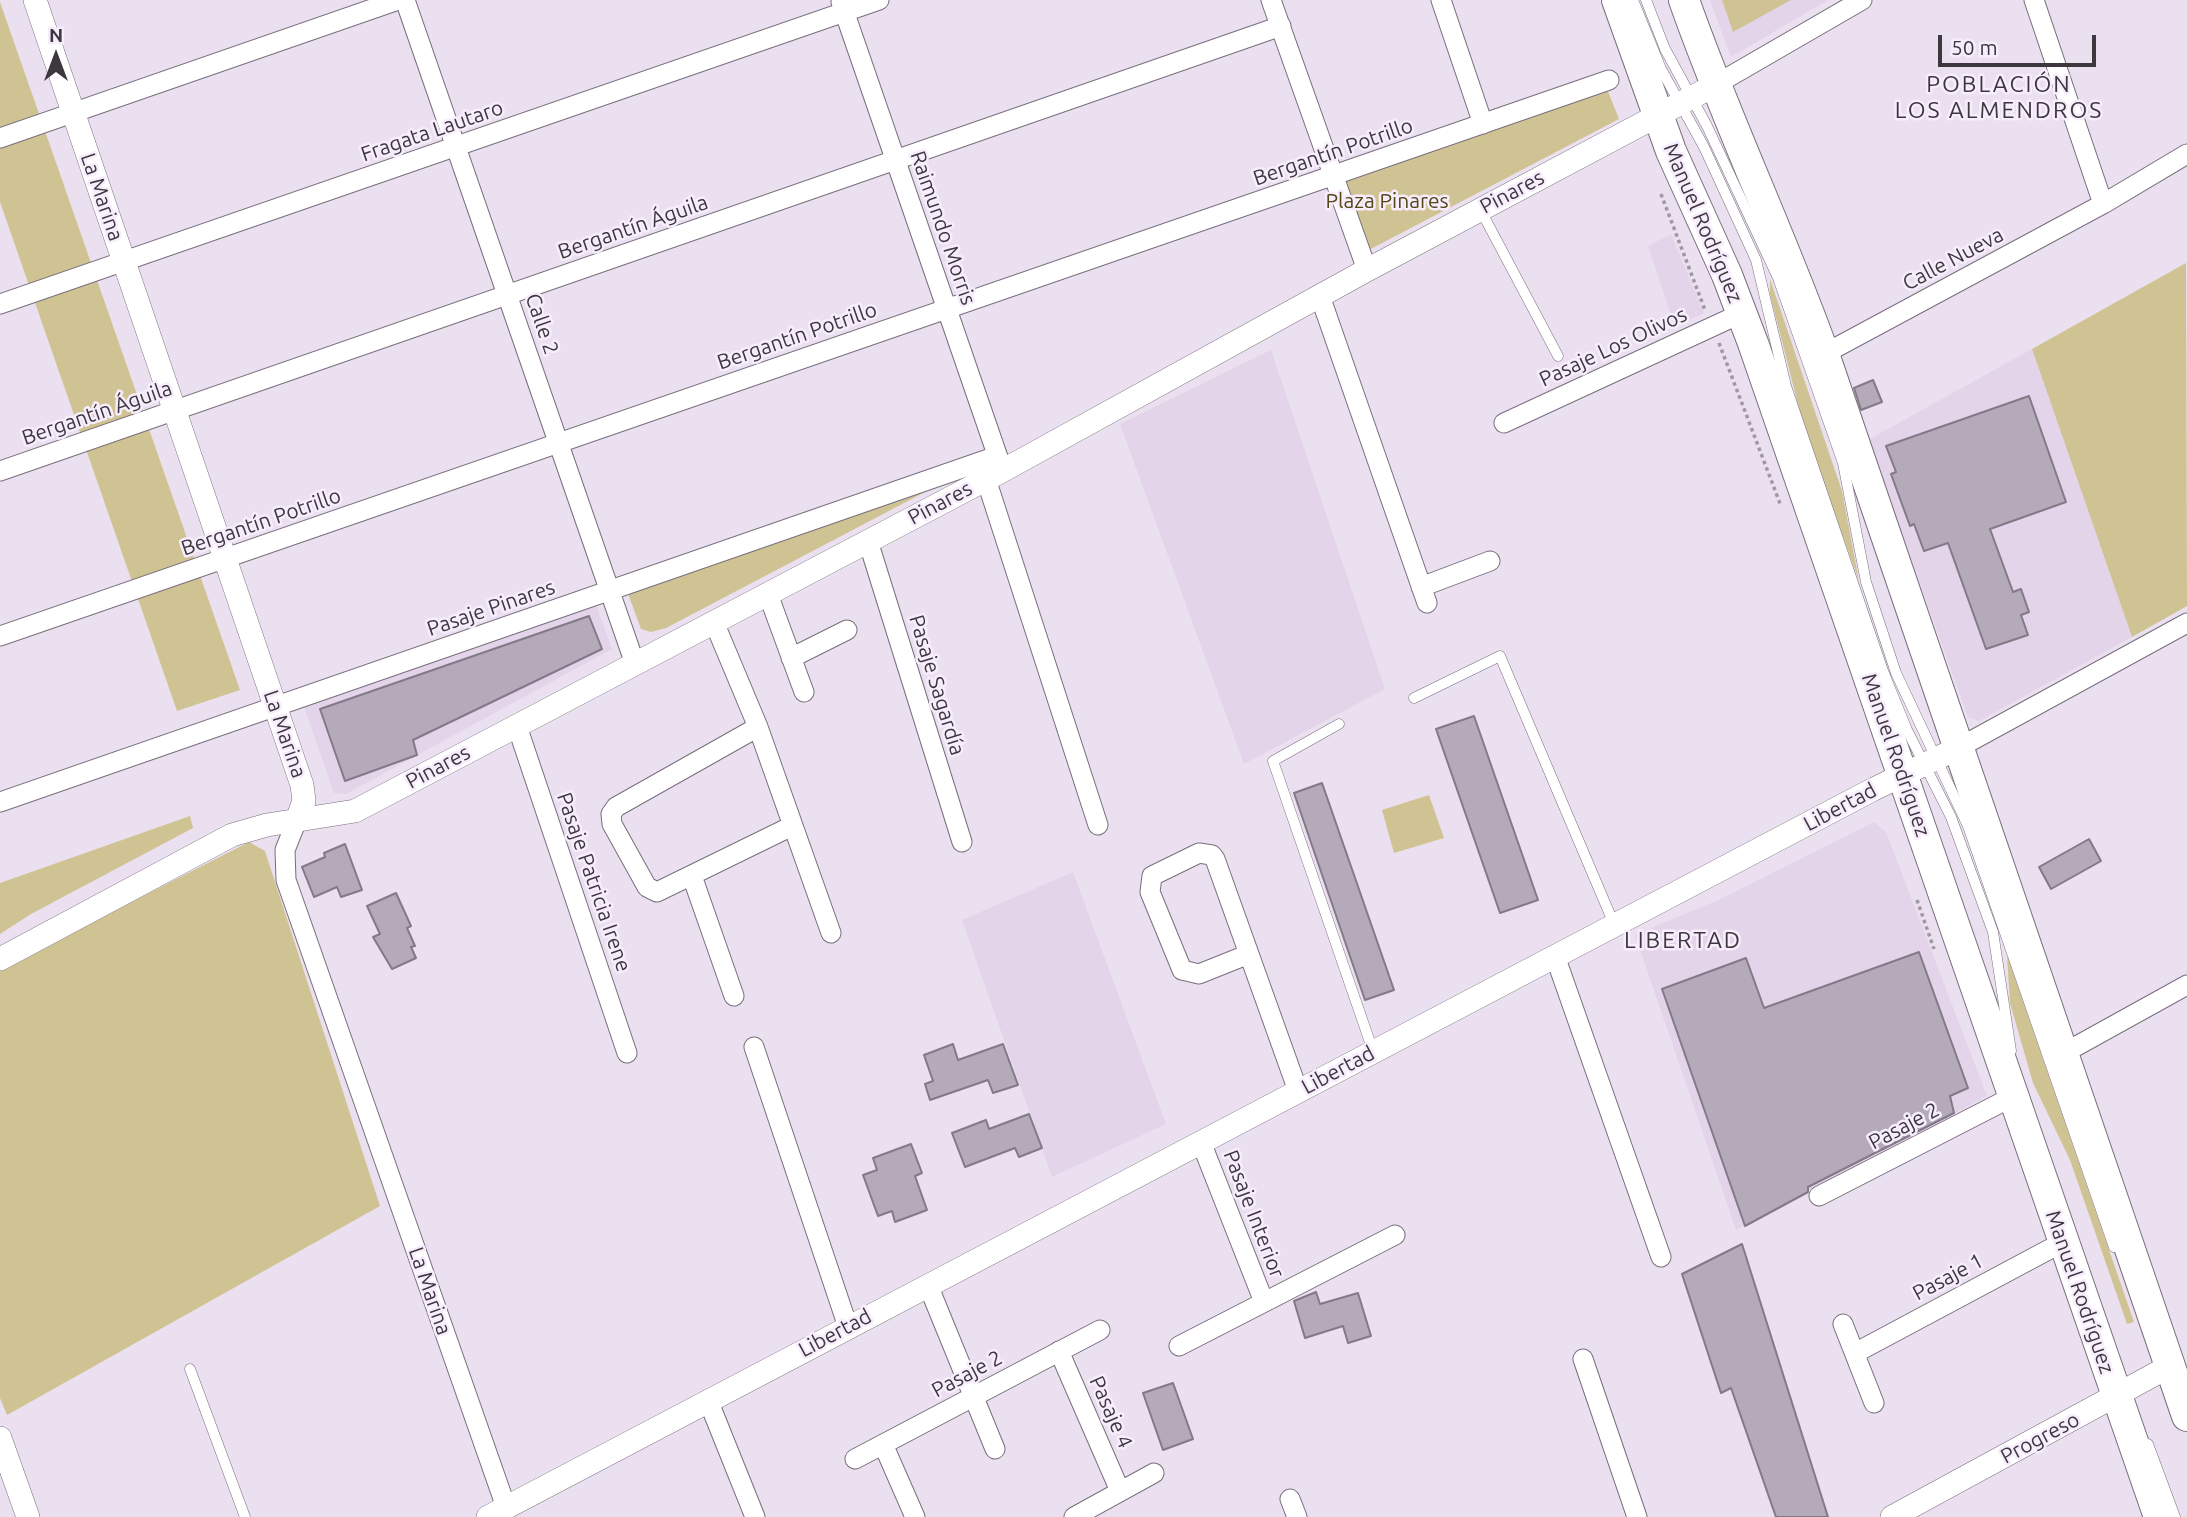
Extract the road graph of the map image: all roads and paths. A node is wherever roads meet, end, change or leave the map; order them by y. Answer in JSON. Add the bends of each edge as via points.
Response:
{"nodes":[{"id":1,"x":35,"y":0,"type":"edge"},
{"id":2,"x":398,"y":0,"type":"edge"},
{"id":3,"x":405,"y":0,"type":"edge"},
{"id":4,"x":879,"y":0,"type":"edge"},
{"id":5,"x":1272,"y":0,"type":"edge"},
{"id":6,"x":1441,"y":0,"type":"edge"},
{"id":7,"x":1617,"y":0,"type":"edge"},
{"id":8,"x":1633,"y":0,"type":"edge"},
{"id":9,"x":1646,"y":0,"type":"edge"},
{"id":10,"x":1684,"y":0,"type":"edge"},
{"id":11,"x":1862,"y":0,"type":"edge"},
{"id":12,"x":2034,"y":0,"type":"edge"},
{"id":13,"x":843,"y":6,"type":"edge"},
{"id":14,"x":1281,"y":26,"type":"junction"},
{"id":15,"x":1609,"y":80,"type":"dead end"},
{"id":16,"x":1685,"y":100,"type":"junction"},
{"id":17,"x":74,"y":112,"type":"junction"},
{"id":18,"x":1483,"y":124,"type":"junction"},
{"id":19,"x":0,"y":138,"type":"edge"},
{"id":20,"x":456,"y":146,"type":"junction"},
{"id":21,"x":2187,"y":154,"type":"edge"},
{"id":22,"x":895,"y":160,"type":"junction"},
{"id":23,"x":1332,"y":176,"type":"junction"},
{"id":24,"x":2103,"y":204,"type":"junction"},
{"id":25,"x":1480,"y":209,"type":"junction"},
{"id":26,"x":124,"y":261,"type":"junction"},
{"id":27,"x":1367,"y":270,"type":"junction"},
{"id":28,"x":507,"y":295,"type":"junction"},
{"id":29,"x":1320,"y":296,"type":"junction"},
{"id":30,"x":0,"y":304,"type":"edge"},
{"id":31,"x":947,"y":309,"type":"junction"},
{"id":32,"x":1742,"y":313,"type":"junction"},
{"id":33,"x":1824,"y":354,"type":"junction"},
{"id":34,"x":1558,"y":356,"type":"dead end"},
{"id":35,"x":175,"y":410,"type":"junction"},
{"id":36,"x":1504,"y":423,"type":"dead end"},
{"id":37,"x":558,"y":443,"type":"junction"},
{"id":38,"x":995,"y":469,"type":"junction"},
{"id":39,"x":0,"y":471,"type":"edge"},
{"id":40,"x":868,"y":541,"type":"junction"},
{"id":41,"x":225,"y":558,"type":"junction"},
{"id":42,"x":1490,"y":561,"type":"dead end"},
{"id":43,"x":610,"y":590,"type":"junction"},
{"id":44,"x":768,"y":594,"type":"junction"},
{"id":45,"x":714,"y":622,"type":"junction"},
{"id":46,"x":2187,"y":623,"type":"edge"},
{"id":47,"x":847,"y":630,"type":"dead end"},
{"id":48,"x":0,"y":636,"type":"edge"},
{"id":49,"x":791,"y":658,"type":"junction"},
{"id":50,"x":635,"y":664,"type":"junction"},
{"id":51,"x":804,"y":692,"type":"dead end"},
{"id":52,"x":1414,"y":698,"type":"dead end"},
{"id":53,"x":275,"y":707,"type":"junction"},
{"id":54,"x":1339,"y":724,"type":"dead end"},
{"id":55,"x":517,"y":726,"type":"junction"},
{"id":56,"x":758,"y":727,"type":"junction"},
{"id":57,"x":1931,"y":761,"type":"junction"},
{"id":58,"x":0,"y":802,"type":"edge"},
{"id":59,"x":298,"y":820,"type":"junction"},
{"id":60,"x":1098,"y":825,"type":"dead end"},
{"id":61,"x":792,"y":826,"type":"junction"},
{"id":62,"x":962,"y":842,"type":"dead end"},
{"id":63,"x":692,"y":876,"type":"junction"},
{"id":64,"x":1615,"y":925,"type":"junction"},
{"id":65,"x":831,"y":933,"type":"dead end"},
{"id":66,"x":1249,"y":954,"type":"junction"},
{"id":67,"x":1555,"y":956,"type":"junction"},
{"id":68,"x":0,"y":959,"type":"edge"},
{"id":69,"x":2187,"y":985,"type":"edge"},
{"id":70,"x":734,"y":996,"type":"dead end"},
{"id":71,"x":754,"y":1047,"type":"dead end"},
{"id":72,"x":1373,"y":1051,"type":"junction"},
{"id":73,"x":627,"y":1053,"type":"dead end"},
{"id":74,"x":2064,"y":1054,"type":"junction"},
{"id":75,"x":1298,"y":1091,"type":"junction"},
{"id":76,"x":2012,"y":1097,"type":"junction"},
{"id":77,"x":1201,"y":1142,"type":"junction"},
{"id":78,"x":1819,"y":1196,"type":"dead end"},
{"id":79,"x":1395,"y":1236,"type":"dead end"},
{"id":80,"x":2063,"y":1242,"type":"junction"},
{"id":81,"x":2116,"y":1254,"type":"dead end"},
{"id":82,"x":1661,"y":1257,"type":"dead end"},
{"id":83,"x":928,"y":1285,"type":"junction"},
{"id":84,"x":1264,"y":1302,"type":"junction"},
{"id":85,"x":1843,"y":1324,"type":"dead end"},
{"id":86,"x":2143,"y":1326,"type":"dead end"},
{"id":87,"x":848,"y":1327,"type":"junction"},
{"id":88,"x":1100,"y":1330,"type":"dead end"},
{"id":89,"x":1179,"y":1346,"type":"dead end"},
{"id":90,"x":1059,"y":1351,"type":"junction"},
{"id":91,"x":1854,"y":1353,"type":"junction"},
{"id":92,"x":1583,"y":1359,"type":"dead end"},
{"id":93,"x":2178,"y":1362,"type":"edge"},
{"id":94,"x":190,"y":1369,"type":"dead end"},
{"id":95,"x":974,"y":1396,"type":"junction"},
{"id":96,"x":2117,"y":1397,"type":"junction"},
{"id":97,"x":708,"y":1400,"type":"junction"},
{"id":98,"x":1874,"y":1402,"type":"dead end"},
{"id":99,"x":2187,"y":1416,"type":"edge"},
{"id":100,"x":0,"y":1438,"type":"edge"},
{"id":101,"x":883,"y":1444,"type":"junction"},
{"id":102,"x":995,"y":1449,"type":"dead end"},
{"id":103,"x":855,"y":1459,"type":"dead end"},
{"id":104,"x":1154,"y":1473,"type":"dead end"},
{"id":105,"x":1120,"y":1491,"type":"junction"},
{"id":106,"x":497,"y":1512,"type":"edge"},
{"id":107,"x":28,"y":1517,"type":"edge"},
{"id":108,"x":245,"y":1517,"type":"edge"},
{"id":109,"x":755,"y":1517,"type":"edge"},
{"id":110,"x":915,"y":1517,"type":"edge"},
{"id":111,"x":1074,"y":1517,"type":"edge"},
{"id":112,"x":1637,"y":1517,"type":"edge"},
{"id":113,"x":1892,"y":1517,"type":"edge"},
{"id":114,"x":2159,"y":1517,"type":"edge"},
{"id":115,"x":2175,"y":1517,"type":"edge"}],
"edges":[{"from":1,"to":17,"type":"street","name":"La Marina"},
{"from":2,"to":17,"type":"street"},
{"from":3,"to":20,"type":"street","name":"Calle 2"},
{"from":4,"to":13,"type":"street","name":"Fragata Lautaro"},
{"from":5,"to":14,"type":"street"},
{"from":6,"to":18,"type":"street"},
{"from":7,"to":16,"type":"main road","name":"Manuel Rodríguez"},
{"from":8,"to":16,"type":"lane","via":[[1651,47]]},
{"from":9,"to":16,"type":"lane"},
{"from":10,"to":16,"type":"main road","name":"Manuel Rodríguez"},
{"from":11,"to":16,"type":"street","name":"Pinares"},
{"from":12,"to":24,"type":"street"},
{"from":13,"to":20,"type":"street","name":"Fragata Lautaro"},
{"from":13,"to":22,"type":"street","name":"Raimundo Morris"},
{"from":14,"to":22,"type":"street","name":"Bergantín Águila"},
{"from":14,"to":23,"type":"street"},
{"from":15,"to":18,"type":"street","name":"Bergantín Potrillo"},
{"from":16,"to":25,"type":"street","name":"Pinares"},
{"from":16,"to":32,"type":"main road","name":"Manuel Rodríguez"},
{"from":16,"to":33,"type":"main road","name":"Manuel Rodríguez","via":[[1789,260]]},
{"from":16,"to":57,"type":"lane","via":[[1756,260],[1786,386],[1891,693]]},
{"from":16,"to":57,"type":"lane","via":[[1754,222],[1791,314],[1843,463],[1873,605]]},
{"from":17,"to":19,"type":"street"},
{"from":17,"to":26,"type":"street","name":"La Marina"},
{"from":18,"to":23,"type":"street","name":"Bergantín Potrillo"},
{"from":20,"to":26,"type":"street","name":"Fragata Lautaro"},
{"from":20,"to":28,"type":"street","name":"Calle 2"},
{"from":21,"to":24,"type":"street"},
{"from":22,"to":28,"type":"street","name":"Bergantín Águila"},
{"from":22,"to":31,"type":"street","name":"Raimundo Morris"},
{"from":23,"to":27,"type":"street"},
{"from":23,"to":31,"type":"street","name":"Bergantín Potrillo"},
{"from":24,"to":33,"type":"street","name":"Calle Nueva"},
{"from":25,"to":27,"type":"street","name":"Pinares"},
{"from":25,"to":34,"type":"lane"},
{"from":26,"to":30,"type":"street","name":"Fragata Lautaro"},
{"from":26,"to":35,"type":"street","name":"La Marina"},
{"from":27,"to":29,"type":"street","name":"Pinares"},
{"from":28,"to":35,"type":"street","name":"Bergantín Águila"},
{"from":28,"to":37,"type":"street","name":"Calle 2"},
{"from":29,"to":38,"type":"street","name":"Pinares"},
{"from":29,"to":42,"type":"street","via":[[1424,595]]},
{"from":31,"to":37,"type":"street","name":"Bergantín Potrillo"},
{"from":31,"to":38,"type":"street","name":"Raimundo Morris"},
{"from":32,"to":36,"type":"street","name":"Pasaje Los Olivos"},
{"from":32,"to":57,"type":"main road","name":"Manuel Rodríguez"},
{"from":33,"to":57,"type":"main road","name":"Manuel Rodríguez"},
{"from":35,"to":39,"type":"street","name":"Bergantín Águila"},
{"from":35,"to":41,"type":"street","name":"La Marina"},
{"from":37,"to":41,"type":"street","name":"Bergantín Potrillo"},
{"from":37,"to":43,"type":"street","name":"Calle 2"},
{"from":38,"to":40,"type":"street","name":"Pinares"},
{"from":38,"to":43,"type":"street","name":"Pasaje Pinares"},
{"from":38,"to":60,"type":"street","name":"Raimundo Morris"},
{"from":40,"to":44,"type":"street","name":"Pinares"},
{"from":40,"to":62,"type":"street","name":"Pasaje Sagardía"},
{"from":41,"to":48,"type":"street","name":"Bergantín Potrillo"},
{"from":41,"to":53,"type":"street","name":"La Marina"},
{"from":43,"to":50,"type":"street","name":"Calle 2"},
{"from":43,"to":53,"type":"street","name":"Pasaje Pinares"},
{"from":44,"to":45,"type":"street","name":"Pinares"},
{"from":44,"to":49,"type":"street"},
{"from":45,"to":50,"type":"street","name":"Pinares"},
{"from":45,"to":56,"type":"street"},
{"from":46,"to":57,"type":"street","name":"Libertad"},
{"from":47,"to":49,"type":"street"},
{"from":49,"to":51,"type":"street"},
{"from":50,"to":55,"type":"street","name":"Pinares"},
{"from":52,"to":64,"type":"lane","via":[[1500,656]]},
{"from":53,"to":58,"type":"street","name":"Pasaje Pinares"},
{"from":53,"to":59,"type":"street","name":"La Marina","via":[[302,785],[304,801]]},
{"from":54,"to":72,"type":"lane","via":[[1273,761]]},
{"from":55,"to":59,"type":"street","name":"Pinares","via":[[355,811]]},
{"from":55,"to":73,"type":"street","name":"Pasaje Patricia Irene"},
{"from":56,"to":61,"type":"street"},
{"from":56,"to":63,"type":"street","via":[[611,814],[612,824],[649,890],[661,892]]},
{"from":57,"to":64,"type":"street","name":"Libertad"},
{"from":57,"to":74,"type":"main road","name":"Manuel Rodríguez"},
{"from":57,"to":76,"type":"main road","name":"Manuel Rodríguez"},
{"from":57,"to":81,"type":"lane","via":[[1972,836]]},
{"from":59,"to":68,"type":"street","name":"Pinares","via":[[225,838]]},
{"from":59,"to":106,"type":"street","name":"La Marina","via":[[285,850],[286,880]]},
{"from":61,"to":63,"type":"street"},
{"from":61,"to":65,"type":"street"},
{"from":63,"to":70,"type":"street"},
{"from":64,"to":67,"type":"street","name":"Libertad"},
{"from":66,"to":66,"type":"street","via":[[1212,855],[1199,853],[1152,876],[1150,892],[1182,970],[1199,974]]},
{"from":66,"to":75,"type":"street"},
{"from":67,"to":72,"type":"street","name":"Libertad"},
{"from":67,"to":82,"type":"street"},
{"from":69,"to":74,"type":"street"},
{"from":71,"to":87,"type":"street"},
{"from":72,"to":75,"type":"street","name":"Libertad"},
{"from":74,"to":93,"type":"main road","name":"Manuel Rodríguez"},
{"from":75,"to":77,"type":"street","name":"Libertad"},
{"from":76,"to":78,"type":"street","name":"Pasaje 2"},
{"from":76,"to":80,"type":"main road","name":"Manuel Rodríguez"},
{"from":77,"to":83,"type":"street","name":"Libertad"},
{"from":77,"to":84,"type":"street","name":"Pasaje Interior"},
{"from":79,"to":84,"type":"street"},
{"from":80,"to":91,"type":"street","name":"Pasaje 1"},
{"from":80,"to":96,"type":"main road","name":"Manuel Rodríguez"},
{"from":83,"to":87,"type":"street","name":"Libertad"},
{"from":83,"to":95,"type":"street"},
{"from":84,"to":89,"type":"street"},
{"from":85,"to":91,"type":"street"},
{"from":86,"to":93,"type":"lane"},
{"from":87,"to":97,"type":"street","name":"Libertad"},
{"from":88,"to":90,"type":"street","name":"Pasaje 2"},
{"from":90,"to":95,"type":"street","name":"Pasaje 2"},
{"from":90,"to":105,"type":"street","name":"Pasaje 4"},
{"from":91,"to":98,"type":"street"},
{"from":92,"to":112,"type":"street"},
{"from":93,"to":96,"type":"street","name":"Progreso"},
{"from":93,"to":99,"type":"main road","name":"Manuel Rodríguez"},
{"from":94,"to":108,"type":"lane"},
{"from":95,"to":101,"type":"street","name":"Pasaje 2"},
{"from":95,"to":102,"type":"street"},
{"from":96,"to":113,"type":"street","name":"Progreso"},
{"from":96,"to":114,"type":"main road","name":"Manuel Rodríguez"},
{"from":96,"to":115,"type":"lane","via":[[2149,1445]]},
{"from":97,"to":106,"type":"street","name":"Libertad"},
{"from":97,"to":109,"type":"street"},
{"from":100,"to":107,"type":"street"},
{"from":101,"to":103,"type":"street","name":"Pasaje 2"},
{"from":101,"to":110,"type":"street"},
{"from":104,"to":105,"type":"street"},
{"from":105,"to":111,"type":"street"}]}
